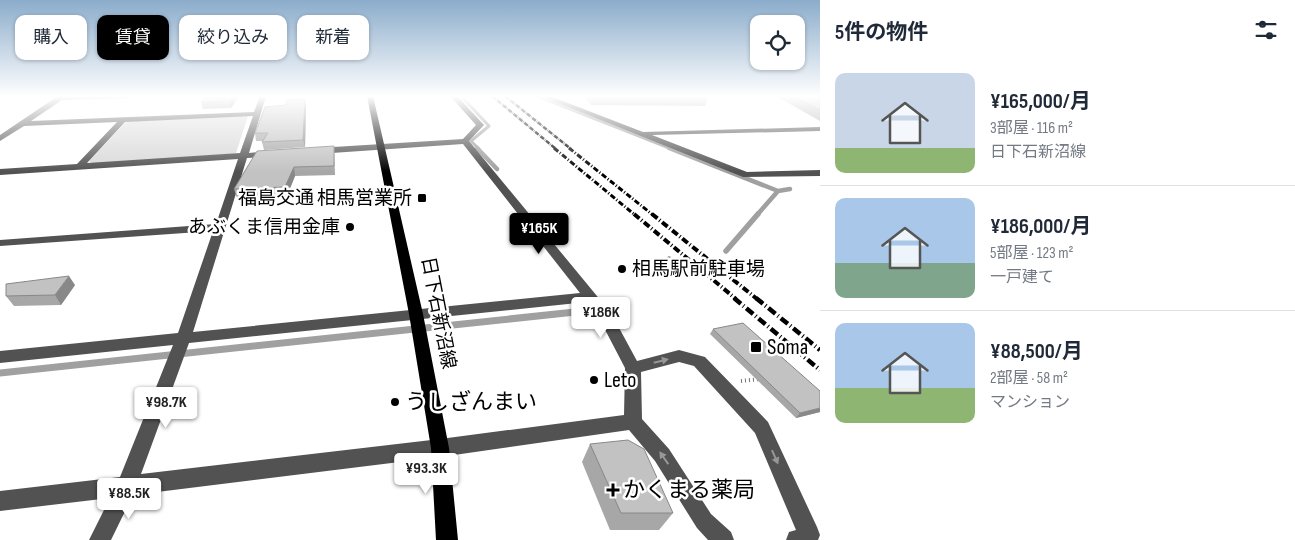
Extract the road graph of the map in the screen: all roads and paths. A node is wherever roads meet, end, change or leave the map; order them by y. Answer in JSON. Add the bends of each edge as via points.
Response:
{"nodes":[{"id":1,"x":25,"y":121,"type":"edge"},
{"id":2,"x":92,"y":121,"type":"edge"},
{"id":3,"x":122,"y":121,"type":"edge"},
{"id":4,"x":254,"y":121,"type":"edge"},
{"id":5,"x":375,"y":121,"type":"edge"},
{"id":6,"x":477,"y":121,"type":"edge"},
{"id":7,"x":608,"y":121,"type":"edge"},
{"id":8,"x":21,"y":124,"type":"junction"},
{"id":9,"x":820,"y":129,"type":"edge"},
{"id":10,"x":638,"y":133,"type":"junction"},
{"id":11,"x":0,"y":139,"type":"edge"},
{"id":12,"x":465,"y":141,"type":"junction"},
{"id":13,"x":381,"y":147,"type":"junction"},
{"id":14,"x":311,"y":152,"type":"edge"},
{"id":15,"x":282,"y":154,"type":"edge"},
{"id":16,"x":242,"y":156,"type":"junction"},
{"id":17,"x":79,"y":167,"type":"junction"},
{"id":18,"x":0,"y":172,"type":"edge"},
{"id":19,"x":820,"y":173,"type":"edge"},
{"id":20,"x":220,"y":227,"type":"junction"},
{"id":21,"x":0,"y":243,"type":"edge"},
{"id":22,"x":590,"y":297,"type":"junction"},
{"id":23,"x":418,"y":324,"type":"junction"},
{"id":24,"x":180,"y":348,"type":"junction"},
{"id":25,"x":0,"y":357,"type":"edge"},
{"id":26,"x":633,"y":368,"type":"junction"},
{"id":27,"x":763,"y":378,"type":"edge"},
{"id":28,"x":756,"y":380,"type":"dead end"},
{"id":29,"x":633,"y":422,"type":"junction"},
{"id":30,"x":440,"y":448,"type":"junction"},
{"id":31,"x":127,"y":485,"type":"junction"},
{"id":32,"x":0,"y":502,"type":"edge"},
{"id":33,"x":807,"y":538,"type":"edge"},
{"id":34,"x":100,"y":540,"type":"edge"},
{"id":35,"x":447,"y":540,"type":"edge"},
{"id":36,"x":724,"y":540,"type":"edge"}],
"edges":[{"from":1,"to":8,"type":"street"},
{"from":2,"to":8,"type":"street"},
{"from":3,"to":17,"type":"street"},
{"from":4,"to":16,"type":"street"},
{"from":5,"to":13,"type":"main road","name":"日下石新沼線"},
{"from":6,"to":12,"type":"street","via":[[480,125]]},
{"from":7,"to":10,"type":"street"},
{"from":8,"to":11,"type":"street"},
{"from":9,"to":10,"type":"street"},
{"from":10,"to":19,"type":"street","via":[[746,176]]},
{"from":12,"to":13,"type":"street"},
{"from":12,"to":22,"type":"street"},
{"from":13,"to":14,"type":"street"},
{"from":13,"to":23,"type":"main road","name":"日下石新沼線"},
{"from":15,"to":16,"type":"street"},
{"from":16,"to":17,"type":"street"},
{"from":16,"to":20,"type":"street"},
{"from":17,"to":18,"type":"street"},
{"from":20,"to":21,"type":"street"},
{"from":20,"to":24,"type":"street"},
{"from":22,"to":23,"type":"street"},
{"from":22,"to":26,"type":"street","via":[[606,317]]},
{"from":23,"to":24,"type":"street"},
{"from":23,"to":30,"type":"main road","name":"日下石新沼線"},
{"from":24,"to":25,"type":"street"},
{"from":24,"to":31,"type":"street"},
{"from":26,"to":29,"type":"street"},
{"from":26,"to":33,"type":"street","one_way":true,"via":[[679,356],[699,361],[762,428]]},
{"from":27,"to":28,"type":"path"},
{"from":29,"to":30,"type":"street"},
{"from":36,"to":29,"type":"street","one_way":true,"via":[[704,521],[662,454]]},
{"from":30,"to":31,"type":"street"},
{"from":30,"to":35,"type":"main road","name":"日下石新沼線"},
{"from":31,"to":32,"type":"street"},
{"from":31,"to":34,"type":"street"}]}
